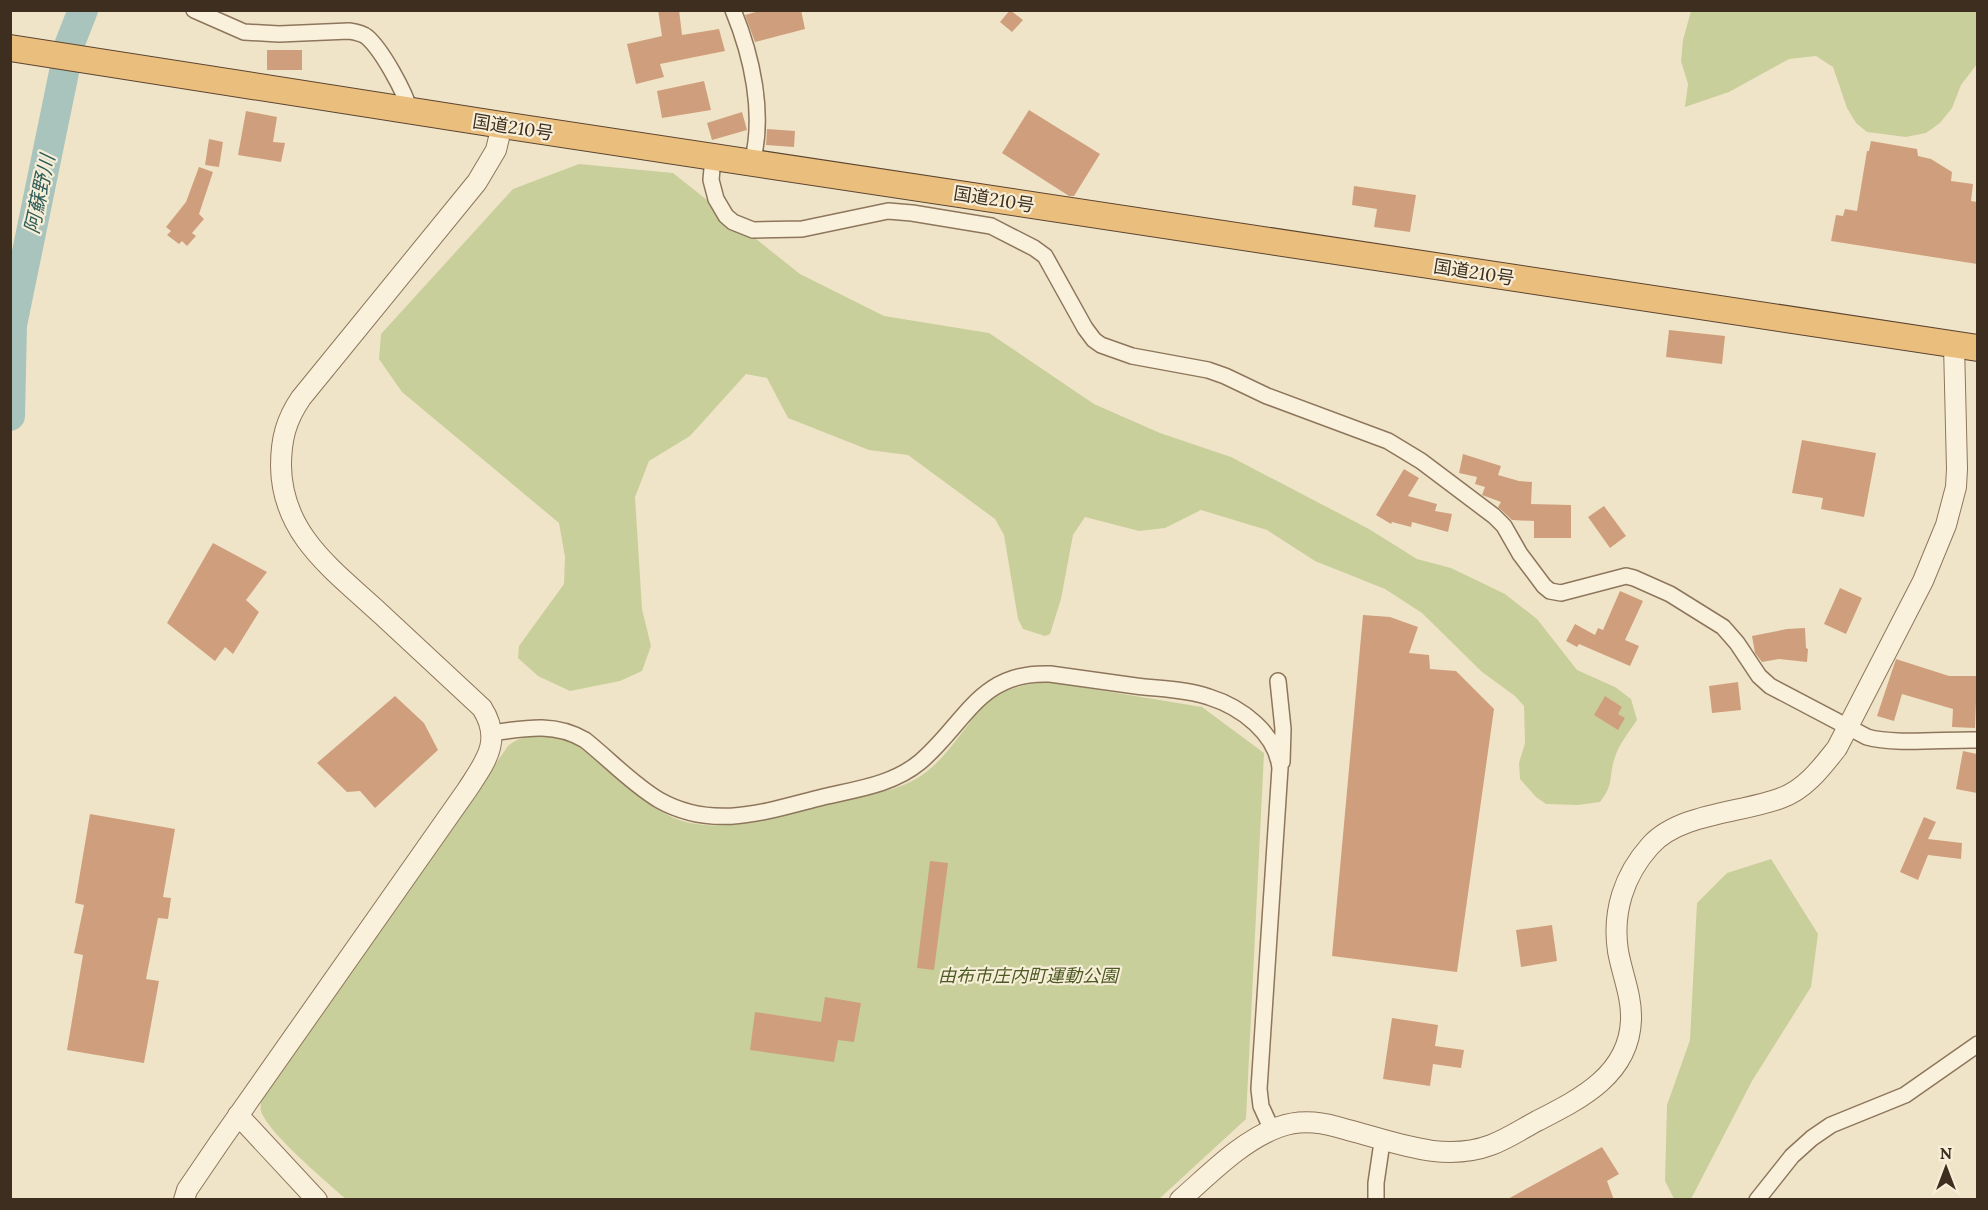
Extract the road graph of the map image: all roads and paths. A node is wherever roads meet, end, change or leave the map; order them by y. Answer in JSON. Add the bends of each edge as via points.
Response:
{"nodes":[{"id":1,"x":194,"y":10,"type":"edge"},
{"id":2,"x":733,"y":10,"type":"edge"},
{"id":3,"x":10,"y":48,"type":"edge"},
{"id":4,"x":410,"y":111,"type":"junction"},
{"id":5,"x":502,"y":125,"type":"junction"},
{"id":6,"x":713,"y":157,"type":"junction"},
{"id":7,"x":752,"y":163,"type":"junction"},
{"id":8,"x":1966,"y":346,"type":"edge"},
{"id":9,"x":1278,"y":681,"type":"dead end"},
{"id":10,"x":1848,"y":727,"type":"junction"},
{"id":11,"x":492,"y":733,"type":"junction"},
{"id":12,"x":1977,"y":740,"type":"edge"},
{"id":13,"x":1281,"y":777,"type":"junction"},
{"id":14,"x":1977,"y":1044,"type":"edge"},
{"id":15,"x":238,"y":1115,"type":"junction"},
{"id":16,"x":1272,"y":1130,"type":"junction"},
{"id":17,"x":1381,"y":1149,"type":"dead end"},
{"id":18,"x":183,"y":1200,"type":"edge"},
{"id":19,"x":317,"y":1200,"type":"edge"},
{"id":20,"x":1180,"y":1200,"type":"edge"},
{"id":21,"x":1376,"y":1200,"type":"edge"},
{"id":22,"x":1757,"y":1200,"type":"edge"}],
"edges":[{"from":1,"to":4,"type":"street","via":[[244,32],[359,33],[375,45],[406,97]]},
{"from":2,"to":7,"type":"street","via":[[748,51],[758,117]]},
{"from":3,"to":4,"type":"highway","name":"国道210号"},
{"from":4,"to":5,"type":"highway","name":"国道210号"},
{"from":5,"to":6,"type":"highway","name":"国道210号"},
{"from":5,"to":11,"type":"street","via":[[496,150],[477,182],[301,398],[286,424],[281,446],[286,503],[301,535],[482,708]]},
{"from":6,"to":7,"type":"highway","name":"国道210号"},
{"from":6,"to":10,"type":"street","via":[[711,180],[716,199],[733,222],[753,230],[802,229],[888,211],[991,226],[1045,256],[1085,328],[1101,345],[1132,356],[1208,370],[1388,441],[1412,454],[1494,516],[1550,591],[1561,593],[1626,576],[1670,594],[1723,627],[1770,686]]},
{"from":7,"to":8,"type":"highway","name":"国道210号"},
{"from":8,"to":10,"type":"street","via":[[1956,487],[1947,525],[1923,581]]},
{"from":9,"to":13,"type":"street"},
{"from":10,"to":12,"type":"street","via":[[1877,740]]},
{"from":10,"to":16,"type":"street","via":[[1820,769],[1783,798],[1669,830],[1654,841],[1636,864],[1623,891],[1617,924],[1630,1030],[1622,1056],[1592,1090],[1492,1144],[1462,1152],[1423,1150],[1313,1122]]},
{"from":11,"to":13,"type":"street","via":[[548,727],[575,734],[658,799],[709,817],[731,817],[893,780],[921,761],[991,687],[1012,678],[1050,674],[1198,694],[1228,704],[1256,724],[1269,740],[1278,755]]},
{"from":11,"to":15,"type":"street","via":[[488,756],[467,790]]},
{"from":13,"to":16,"type":"street","via":[[1259,1089],[1261,1106]]},
{"from":14,"to":22,"type":"street","via":[[1905,1095],[1831,1125],[1812,1138],[1792,1156]]},
{"from":15,"to":18,"type":"street"},
{"from":15,"to":19,"type":"street"},
{"from":16,"to":20,"type":"street","via":[[1231,1157]]},
{"from":17,"to":21,"type":"street"}]}
